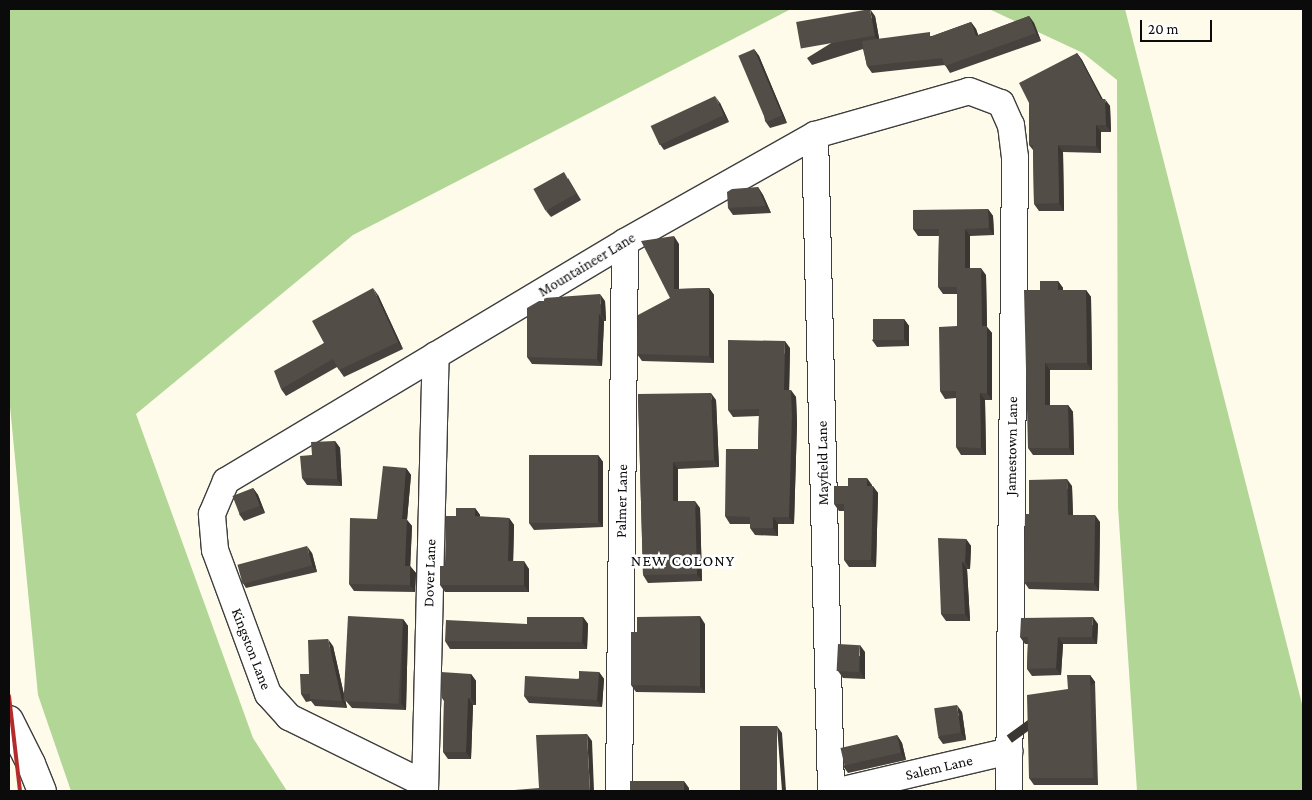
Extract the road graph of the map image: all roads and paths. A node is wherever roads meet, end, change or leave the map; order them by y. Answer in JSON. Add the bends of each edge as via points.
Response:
{"nodes":[{"id":1,"x":1001,"y":103,"type":"joint"},
{"id":2,"x":815,"y":136,"type":"junction"},
{"id":3,"x":624,"y":242,"type":"junction"},
{"id":4,"x":436,"y":355,"type":"junction"},
{"id":5,"x":212,"y":514,"type":"joint"},
{"id":6,"x":9,"y":720,"type":"edge"},
{"id":7,"x":1009,"y":751,"type":"junction"},
{"id":8,"x":425,"y":788,"type":"edge"},
{"id":9,"x":42,"y":791,"type":"edge"},
{"id":10,"x":619,"y":791,"type":"edge"},
{"id":11,"x":831,"y":791,"type":"edge"},
{"id":12,"x":839,"y":791,"type":"edge"},
{"id":13,"x":1009,"y":791,"type":"edge"}],
"edges":[{"from":1,"to":2,"type":"street","name":"Mountaineer Lane","via":[[969,91]]},
{"from":1,"to":7,"type":"street","name":"Jamestown Lane","via":[[1011,125],[1015,157]]},
{"from":2,"to":3,"type":"street","name":"Mountaineer Lane"},
{"from":2,"to":11,"type":"street","name":"Mayfield Lane"},
{"from":3,"to":4,"type":"street","name":"Mountaineer Lane"},
{"from":3,"to":10,"type":"street","name":"Palmer Lane"},
{"from":4,"to":5,"type":"street","name":"Mountaineer Lane","via":[[226,482]]},
{"from":4,"to":8,"type":"street","name":"Dover Lane"},
{"from":5,"to":8,"type":"street","name":"Kingston Lane","via":[[215,550],[268,694],[289,717]]},
{"from":6,"to":9,"type":"street"},
{"from":7,"to":12,"type":"street","name":"Salem Lane"},
{"from":7,"to":13,"type":"street","name":"Jamestown Lane"}]}
